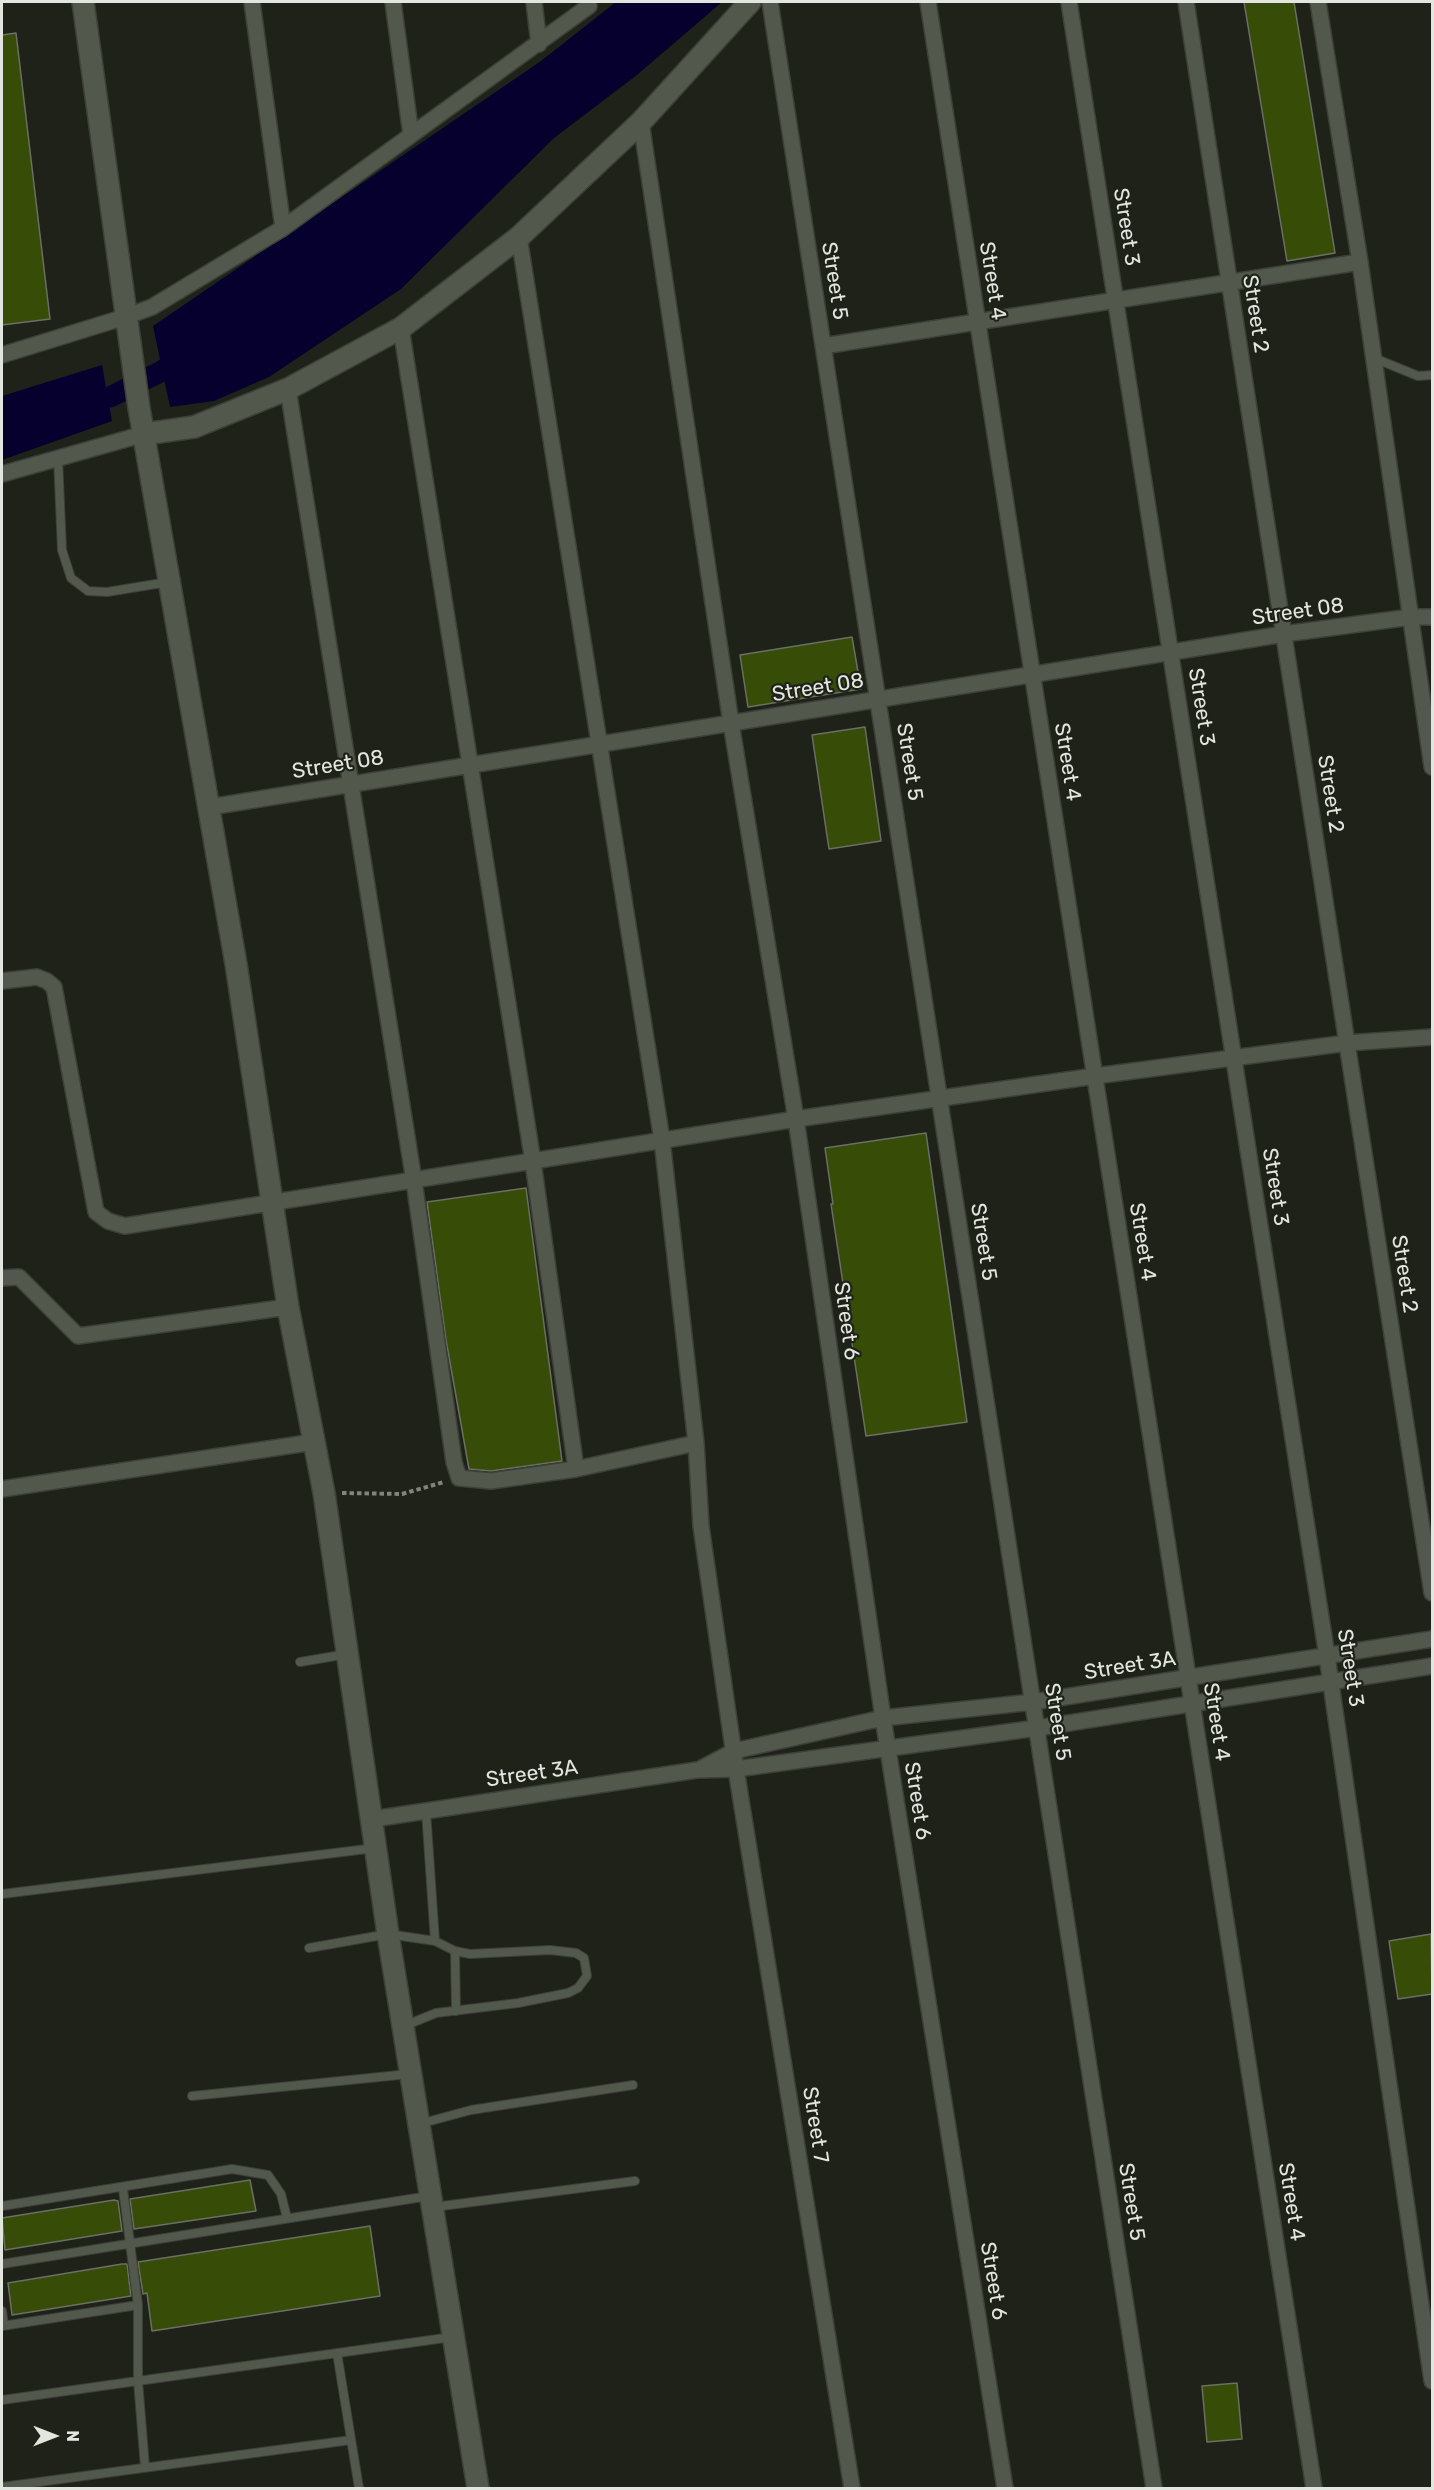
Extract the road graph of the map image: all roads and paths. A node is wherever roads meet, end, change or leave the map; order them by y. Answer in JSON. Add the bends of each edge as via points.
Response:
{"nodes":[{"id":1,"x":83,"y":2,"type":"edge"},
{"id":2,"x":252,"y":2,"type":"edge"},
{"id":3,"x":393,"y":2,"type":"edge"},
{"id":4,"x":534,"y":2,"type":"edge"},
{"id":5,"x":750,"y":2,"type":"edge"},
{"id":6,"x":770,"y":2,"type":"edge"},
{"id":7,"x":928,"y":2,"type":"edge"},
{"id":8,"x":1070,"y":2,"type":"edge"},
{"id":9,"x":1186,"y":2,"type":"edge"},
{"id":10,"x":1318,"y":2,"type":"edge"},
{"id":11,"x":589,"y":6,"type":"dead end"},
{"id":12,"x":539,"y":44,"type":"junction"},
{"id":13,"x":641,"y":122,"type":"junction"},
{"id":14,"x":411,"y":135,"type":"junction"},
{"id":15,"x":283,"y":228,"type":"junction"},
{"id":16,"x":519,"y":237,"type":"junction"},
{"id":17,"x":1360,"y":262,"type":"junction"},
{"id":18,"x":1229,"y":282,"type":"junction"},
{"id":19,"x":1116,"y":300,"type":"junction"},
{"id":20,"x":125,"y":317,"type":"junction"},
{"id":21,"x":977,"y":321,"type":"junction"},
{"id":22,"x":401,"y":328,"type":"junction"},
{"id":23,"x":823,"y":346,"type":"junction"},
{"id":24,"x":2,"y":355,"type":"edge"},
{"id":25,"x":1374,"y":358,"type":"junction"},
{"id":26,"x":1432,"y":375,"type":"edge"},
{"id":27,"x":288,"y":389,"type":"junction"},
{"id":28,"x":144,"y":434,"type":"junction"},
{"id":29,"x":58,"y":458,"type":"junction"},
{"id":30,"x":2,"y":474,"type":"edge"},
{"id":31,"x":170,"y":581,"type":"junction"},
{"id":32,"x":1411,"y":617,"type":"junction"},
{"id":33,"x":1432,"y":617,"type":"edge"},
{"id":34,"x":1284,"y":634,"type":"junction"},
{"id":35,"x":1171,"y":653,"type":"junction"},
{"id":36,"x":1032,"y":675,"type":"junction"},
{"id":37,"x":878,"y":700,"type":"junction"},
{"id":38,"x":731,"y":723,"type":"junction"},
{"id":39,"x":599,"y":744,"type":"junction"},
{"id":40,"x":470,"y":765,"type":"junction"},
{"id":41,"x":1432,"y":767,"type":"edge"},
{"id":42,"x":350,"y":784,"type":"junction"},
{"id":43,"x":210,"y":807,"type":"junction"},
{"id":44,"x":2,"y":981,"type":"edge"},
{"id":45,"x":1432,"y":1037,"type":"edge"},
{"id":46,"x":1347,"y":1044,"type":"junction"},
{"id":47,"x":1234,"y":1058,"type":"junction"},
{"id":48,"x":1095,"y":1076,"type":"junction"},
{"id":49,"x":939,"y":1099,"type":"junction"},
{"id":50,"x":796,"y":1119,"type":"junction"},
{"id":51,"x":662,"y":1140,"type":"junction"},
{"id":52,"x":533,"y":1162,"type":"junction"},
{"id":53,"x":414,"y":1181,"type":"junction"},
{"id":54,"x":272,"y":1204,"type":"junction"},
{"id":55,"x":2,"y":1278,"type":"edge"},
{"id":56,"x":288,"y":1307,"type":"junction"},
{"id":57,"x":314,"y":1442,"type":"junction"},
{"id":58,"x":696,"y":1443,"type":"junction"},
{"id":59,"x":576,"y":1469,"type":"junction"},
{"id":60,"x":459,"y":1478,"type":"junction"},
{"id":61,"x":2,"y":1489,"type":"edge"},
{"id":62,"x":324,"y":1493,"type":"junction"},
{"id":63,"x":1432,"y":1593,"type":"edge"},
{"id":64,"x":1432,"y":1639,"type":"edge"},
{"id":65,"x":348,"y":1654,"type":"junction"},
{"id":66,"x":1327,"y":1656,"type":"junction"},
{"id":67,"x":300,"y":1662,"type":"dead end"},
{"id":68,"x":1432,"y":1666,"type":"edge"},
{"id":69,"x":1188,"y":1678,"type":"junction"},
{"id":70,"x":1331,"y":1682,"type":"junction"},
{"id":71,"x":1033,"y":1702,"type":"junction"},
{"id":72,"x":1192,"y":1703,"type":"junction"},
{"id":73,"x":883,"y":1718,"type":"junction"},
{"id":74,"x":1037,"y":1728,"type":"junction"},
{"id":75,"x":888,"y":1747,"type":"junction"},
{"id":76,"x":734,"y":1751,"type":"junction"},
{"id":77,"x":736,"y":1768,"type":"junction"},
{"id":78,"x":698,"y":1770,"type":"junction"},
{"id":79,"x":426,"y":1811,"type":"junction"},
{"id":80,"x":373,"y":1819,"type":"junction"},
{"id":81,"x":377,"y":1848,"type":"junction"},
{"id":82,"x":2,"y":1894,"type":"edge"},
{"id":83,"x":388,"y":1934,"type":"junction"},
{"id":84,"x":435,"y":1941,"type":"junction"},
{"id":85,"x":309,"y":1948,"type":"dead end"},
{"id":86,"x":455,"y":1951,"type":"junction"},
{"id":87,"x":456,"y":2011,"type":"junction"},
{"id":88,"x":403,"y":2026,"type":"junction"},
{"id":89,"x":411,"y":2074,"type":"junction"},
{"id":90,"x":633,"y":2085,"type":"dead end"},
{"id":91,"x":192,"y":2096,"type":"dead end"},
{"id":92,"x":419,"y":2124,"type":"junction"},
{"id":93,"x":635,"y":2181,"type":"dead end"},
{"id":94,"x":123,"y":2189,"type":"junction"},
{"id":95,"x":431,"y":2201,"type":"junction"},
{"id":96,"x":2,"y":2206,"type":"edge"},
{"id":97,"x":287,"y":2218,"type":"junction"},
{"id":98,"x":130,"y":2244,"type":"junction"},
{"id":99,"x":2,"y":2264,"type":"edge"},
{"id":100,"x":138,"y":2304,"type":"junction"},
{"id":101,"x":2,"y":2311,"type":"edge"},
{"id":102,"x":3,"y":2326,"type":"edge"},
{"id":103,"x":453,"y":2337,"type":"junction"},
{"id":104,"x":337,"y":2353,"type":"junction"},
{"id":105,"x":138,"y":2381,"type":"junction"},
{"id":106,"x":1432,"y":2381,"type":"edge"},
{"id":107,"x":2,"y":2400,"type":"edge"},
{"id":108,"x":351,"y":2440,"type":"junction"},
{"id":109,"x":145,"y":2467,"type":"junction"},
{"id":110,"x":2,"y":2487,"type":"edge"},
{"id":111,"x":359,"y":2488,"type":"edge"},
{"id":112,"x":478,"y":2488,"type":"edge"},
{"id":113,"x":852,"y":2488,"type":"edge"},
{"id":114,"x":1005,"y":2488,"type":"edge"},
{"id":115,"x":1154,"y":2488,"type":"edge"},
{"id":116,"x":1314,"y":2488,"type":"edge"}],
"edges":[{"from":1,"to":20,"type":"street"},
{"from":2,"to":15,"type":"street"},
{"from":3,"to":14,"type":"street"},
{"from":4,"to":12,"type":"street"},
{"from":5,"to":13,"type":"street"},
{"from":6,"to":23,"type":"street","name":"Street 5"},
{"from":7,"to":21,"type":"street","name":"Street 4"},
{"from":8,"to":19,"type":"street","name":"Street 3"},
{"from":9,"to":18,"type":"street","name":"Street 2"},
{"from":10,"to":17,"type":"street"},
{"from":11,"to":12,"type":"street"},
{"from":12,"to":14,"type":"street"},
{"from":13,"to":16,"type":"street"},
{"from":13,"to":38,"type":"street","name":"Street 6"},
{"from":14,"to":15,"type":"street"},
{"from":15,"to":20,"type":"street","via":[[152,307]]},
{"from":16,"to":22,"type":"street"},
{"from":16,"to":39,"type":"street","name":"Street 7"},
{"from":17,"to":18,"type":"street"},
{"from":17,"to":25,"type":"street"},
{"from":18,"to":19,"type":"street"},
{"from":18,"to":34,"type":"street","name":"Street 2"},
{"from":19,"to":21,"type":"street"},
{"from":19,"to":35,"type":"street","name":"Street 3"},
{"from":20,"to":24,"type":"street"},
{"from":20,"to":28,"type":"street"},
{"from":21,"to":23,"type":"street"},
{"from":21,"to":36,"type":"street","name":"Street 4"},
{"from":22,"to":27,"type":"street"},
{"from":22,"to":40,"type":"street"},
{"from":23,"to":37,"type":"street","name":"Street 5"},
{"from":25,"to":26,"type":"lane","via":[[1418,376]]},
{"from":25,"to":32,"type":"street"},
{"from":27,"to":28,"type":"street","via":[[194,427]]},
{"from":27,"to":42,"type":"street"},
{"from":28,"to":29,"type":"street"},
{"from":28,"to":31,"type":"street"},
{"from":29,"to":30,"type":"street"},
{"from":29,"to":31,"type":"lane","via":[[62,550],[71,578],[88,591],[107,592]]},
{"from":31,"to":43,"type":"street"},
{"from":32,"to":33,"type":"street","name":"Street 08"},
{"from":32,"to":34,"type":"street","name":"Street 08"},
{"from":32,"to":41,"type":"street"},
{"from":34,"to":35,"type":"street","name":"Street 08"},
{"from":34,"to":46,"type":"street","name":"Street 2"},
{"from":35,"to":36,"type":"street","name":"Street 08"},
{"from":35,"to":47,"type":"street","name":"Street 3"},
{"from":36,"to":37,"type":"street","name":"Street 08"},
{"from":36,"to":48,"type":"street","name":"Street 4"},
{"from":37,"to":38,"type":"street","name":"Street 08"},
{"from":37,"to":49,"type":"street","name":"Street 5"},
{"from":38,"to":39,"type":"street","name":"Street 08"},
{"from":38,"to":50,"type":"street","name":"Street 6"},
{"from":39,"to":40,"type":"street","name":"Street 08"},
{"from":39,"to":51,"type":"street","name":"Street 7"},
{"from":40,"to":42,"type":"street","name":"Street 08"},
{"from":40,"to":52,"type":"street"},
{"from":42,"to":43,"type":"street","name":"Street 08"},
{"from":42,"to":53,"type":"street"},
{"from":43,"to":54,"type":"street"},
{"from":44,"to":54,"type":"street","via":[[38,977],[47,981],[57,994],[96,1212],[101,1218],[125,1226]]},
{"from":45,"to":46,"type":"street"},
{"from":46,"to":47,"type":"street"},
{"from":46,"to":63,"type":"street","name":"Street 2"},
{"from":47,"to":48,"type":"street"},
{"from":47,"to":66,"type":"street","name":"Street 3"},
{"from":48,"to":49,"type":"street"},
{"from":48,"to":69,"type":"street","name":"Street 4"},
{"from":49,"to":50,"type":"street"},
{"from":49,"to":71,"type":"street","name":"Street 5"},
{"from":50,"to":51,"type":"street"},
{"from":50,"to":73,"type":"street","name":"Street 6"},
{"from":51,"to":52,"type":"street"},
{"from":51,"to":58,"type":"street","name":"Street 7"},
{"from":52,"to":53,"type":"street"},
{"from":52,"to":59,"type":"street"},
{"from":53,"to":54,"type":"street"},
{"from":53,"to":60,"type":"street"},
{"from":54,"to":56,"type":"street"},
{"from":55,"to":56,"type":"street","via":[[19,1277],[78,1336]]},
{"from":56,"to":57,"type":"street"},
{"from":57,"to":61,"type":"street"},
{"from":57,"to":62,"type":"street"},
{"from":58,"to":59,"type":"street"},
{"from":58,"to":76,"type":"street","name":"Street 7","via":[[701,1526]]},
{"from":59,"to":60,"type":"street","via":[[491,1482]]},
{"from":60,"to":62,"type":"path","via":[[402,1494]]},
{"from":62,"to":65,"type":"street"},
{"from":64,"to":66,"type":"street","name":"Street 3A"},
{"from":65,"to":67,"type":"lane"},
{"from":65,"to":80,"type":"street"},
{"from":66,"to":69,"type":"street","name":"Street 3A"},
{"from":66,"to":70,"type":"street","name":"Street 3"},
{"from":68,"to":70,"type":"street","name":"Street 3A"},
{"from":69,"to":71,"type":"street","name":"Street 3A"},
{"from":69,"to":72,"type":"street","name":"Street 4"},
{"from":70,"to":72,"type":"street","name":"Street 3A"},
{"from":70,"to":106,"type":"street","name":"Street 3"},
{"from":71,"to":73,"type":"street","name":"Street 3A"},
{"from":71,"to":74,"type":"street","name":"Street 5"},
{"from":72,"to":74,"type":"street","name":"Street 3A"},
{"from":72,"to":116,"type":"street","name":"Street 4"},
{"from":73,"to":75,"type":"street","name":"Street 6"},
{"from":73,"to":76,"type":"street","name":"Street 3A"},
{"from":74,"to":75,"type":"street","name":"Street 3A"},
{"from":74,"to":115,"type":"street","name":"Street 5"},
{"from":75,"to":77,"type":"street","name":"Street 3A"},
{"from":75,"to":114,"type":"street","name":"Street 6"},
{"from":76,"to":77,"type":"street","name":"Street 7"},
{"from":76,"to":78,"type":"street","name":"Street 3A"},
{"from":77,"to":78,"type":"street","name":"Street 3A"},
{"from":77,"to":113,"type":"street","name":"Street 7"},
{"from":78,"to":79,"type":"street","name":"Street 3A"},
{"from":79,"to":80,"type":"street","name":"Street 3A"},
{"from":79,"to":84,"type":"lane"},
{"from":80,"to":81,"type":"street"},
{"from":81,"to":82,"type":"lane"},
{"from":81,"to":83,"type":"street"},
{"from":83,"to":84,"type":"lane"},
{"from":83,"to":85,"type":"lane"},
{"from":83,"to":88,"type":"street"},
{"from":84,"to":86,"type":"lane"},
{"from":86,"to":87,"type":"lane"},
{"from":86,"to":87,"type":"lane","via":[[576,1953],[585,1958],[587,1976],[568,1993]]},
{"from":87,"to":88,"type":"lane","via":[[436,2013]]},
{"from":88,"to":89,"type":"street"},
{"from":89,"to":91,"type":"lane"},
{"from":89,"to":92,"type":"street"},
{"from":90,"to":92,"type":"lane","via":[[471,2110]]},
{"from":92,"to":95,"type":"street"},
{"from":93,"to":95,"type":"lane"},
{"from":94,"to":96,"type":"lane"},
{"from":94,"to":97,"type":"lane","via":[[232,2169],[252,2171],[268,2175],[275,2183]]},
{"from":94,"to":98,"type":"lane"},
{"from":95,"to":97,"type":"lane"},
{"from":95,"to":103,"type":"street"},
{"from":97,"to":98,"type":"lane"},
{"from":98,"to":99,"type":"lane"},
{"from":98,"to":100,"type":"lane"},
{"from":100,"to":102,"type":"lane"},
{"from":100,"to":105,"type":"lane"},
{"from":101,"to":102,"type":"lane"},
{"from":103,"to":104,"type":"lane"},
{"from":103,"to":112,"type":"street"},
{"from":104,"to":105,"type":"lane"},
{"from":104,"to":108,"type":"lane"},
{"from":105,"to":107,"type":"lane"},
{"from":105,"to":109,"type":"lane"},
{"from":108,"to":109,"type":"lane"},
{"from":108,"to":111,"type":"lane"},
{"from":109,"to":110,"type":"lane"}]}
